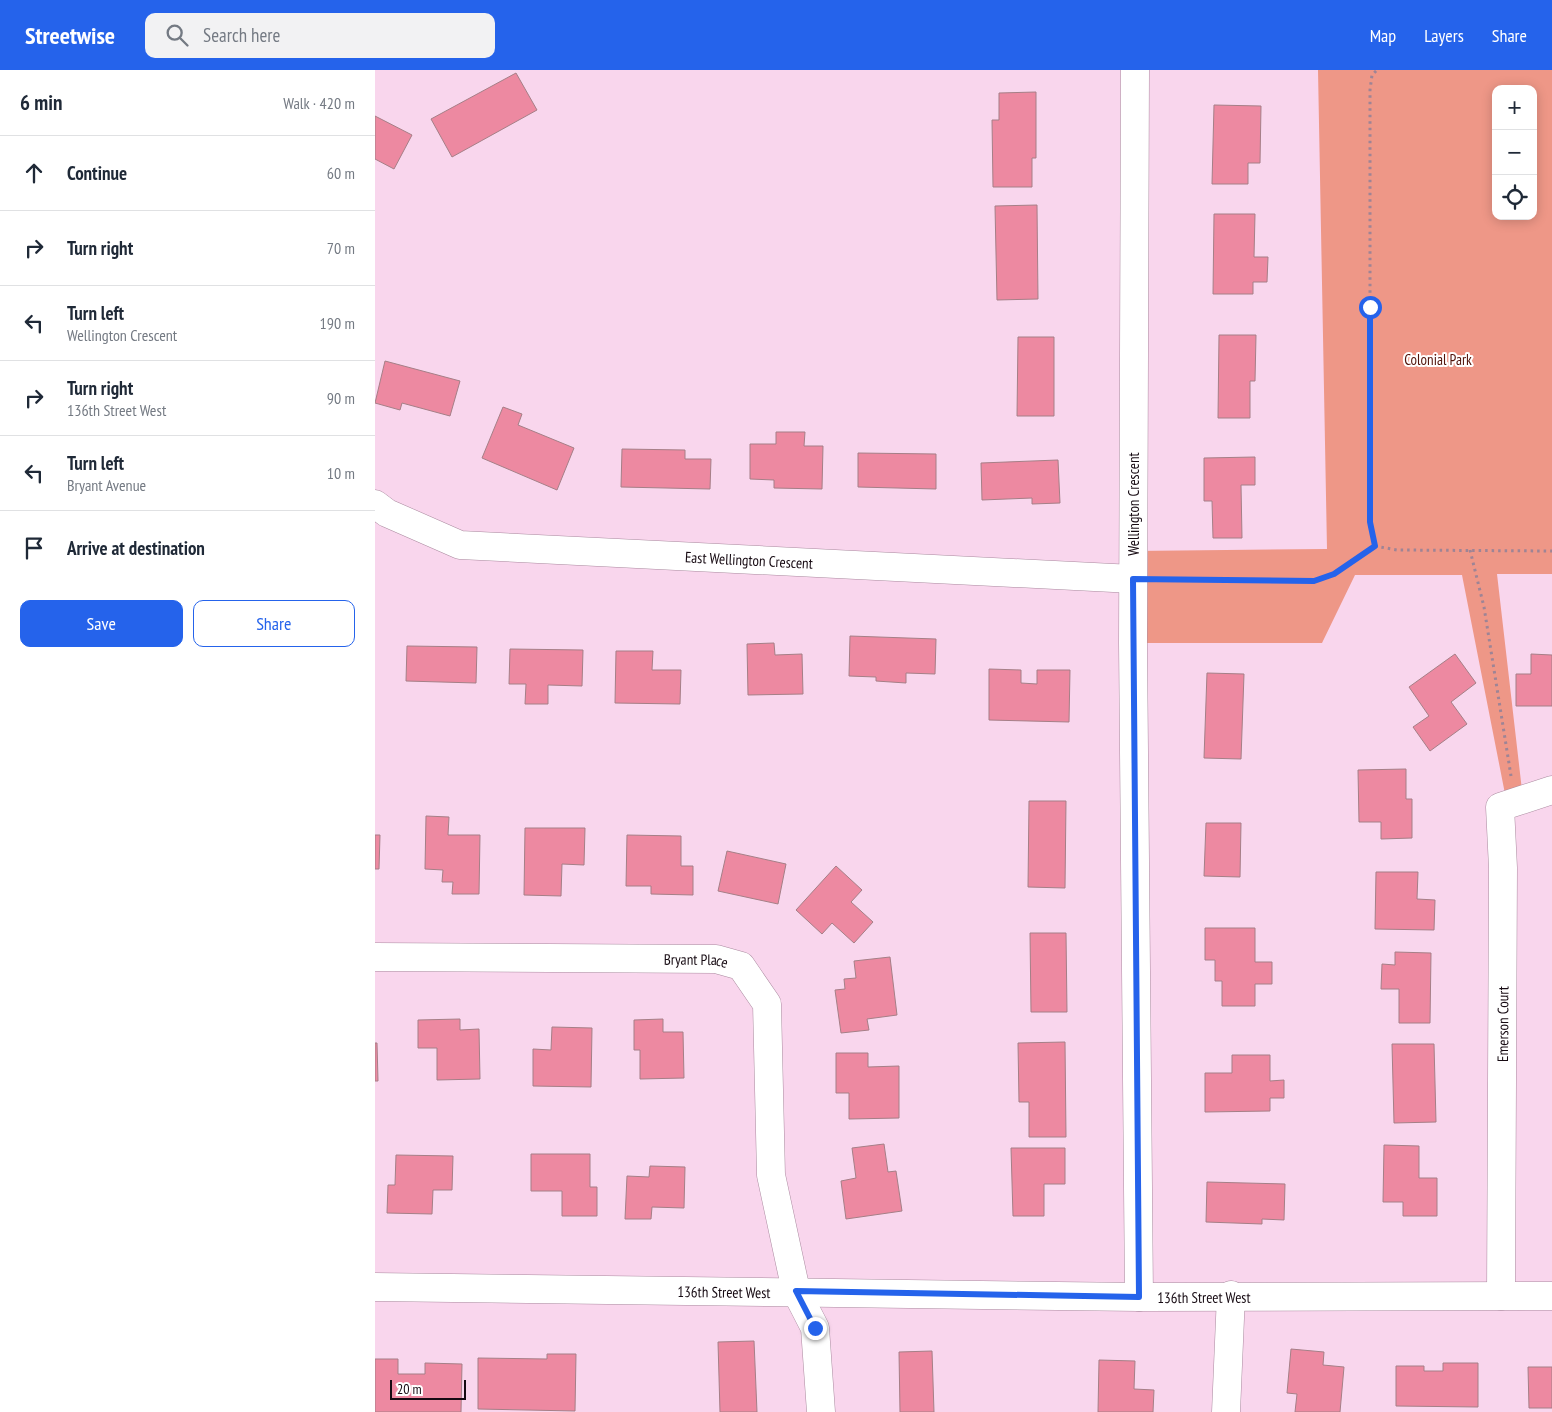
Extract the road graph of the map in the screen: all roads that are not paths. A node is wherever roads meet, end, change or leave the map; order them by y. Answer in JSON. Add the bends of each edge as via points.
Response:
{"nodes":[{"id":1,"x":1135,"y":70,"type":"edge"},
{"id":2,"x":375,"y":504,"type":"edge"},
{"id":3,"x":1133,"y":579,"type":"junction"},
{"id":4,"x":1552,"y":790,"type":"edge"},
{"id":5,"x":375,"y":957,"type":"edge"},
{"id":6,"x":375,"y":1287,"type":"edge"},
{"id":7,"x":796,"y":1291,"type":"junction"},
{"id":8,"x":1231,"y":1296,"type":"junction"},
{"id":9,"x":1501,"y":1296,"type":"junction"},
{"id":10,"x":1552,"y":1296,"type":"edge"},
{"id":11,"x":1139,"y":1297,"type":"junction"},
{"id":12,"x":821,"y":1412,"type":"edge"},
{"id":13,"x":1226,"y":1412,"type":"edge"}],
"edges":[{"from":1,"to":3,"type":"street","name":"Wellington Crescent"},
{"from":2,"to":3,"type":"street","name":"East Wellington Crescent","via":[[387,513],[460,545]]},
{"from":3,"to":11,"type":"street","name":"Wellington Crescent"},
{"from":4,"to":9,"type":"street","name":"Emerson Court","via":[[1500,806],[1503,868]]},
{"from":5,"to":7,"type":"street","name":"Bryant Place","via":[[716,959],[741,966],[767,1004],[771,1175]]},
{"from":6,"to":7,"type":"street","name":"136th Street West"},
{"from":7,"to":11,"type":"street","name":"136th Street West"},
{"from":7,"to":12,"type":"street","name":"Bryant Place","via":[[815,1328]]},
{"from":8,"to":9,"type":"street","name":"136th Street West"},
{"from":8,"to":11,"type":"street","name":"136th Street West"},
{"from":8,"to":13,"type":"street"},
{"from":9,"to":10,"type":"street","name":"136th Street West"}]}
